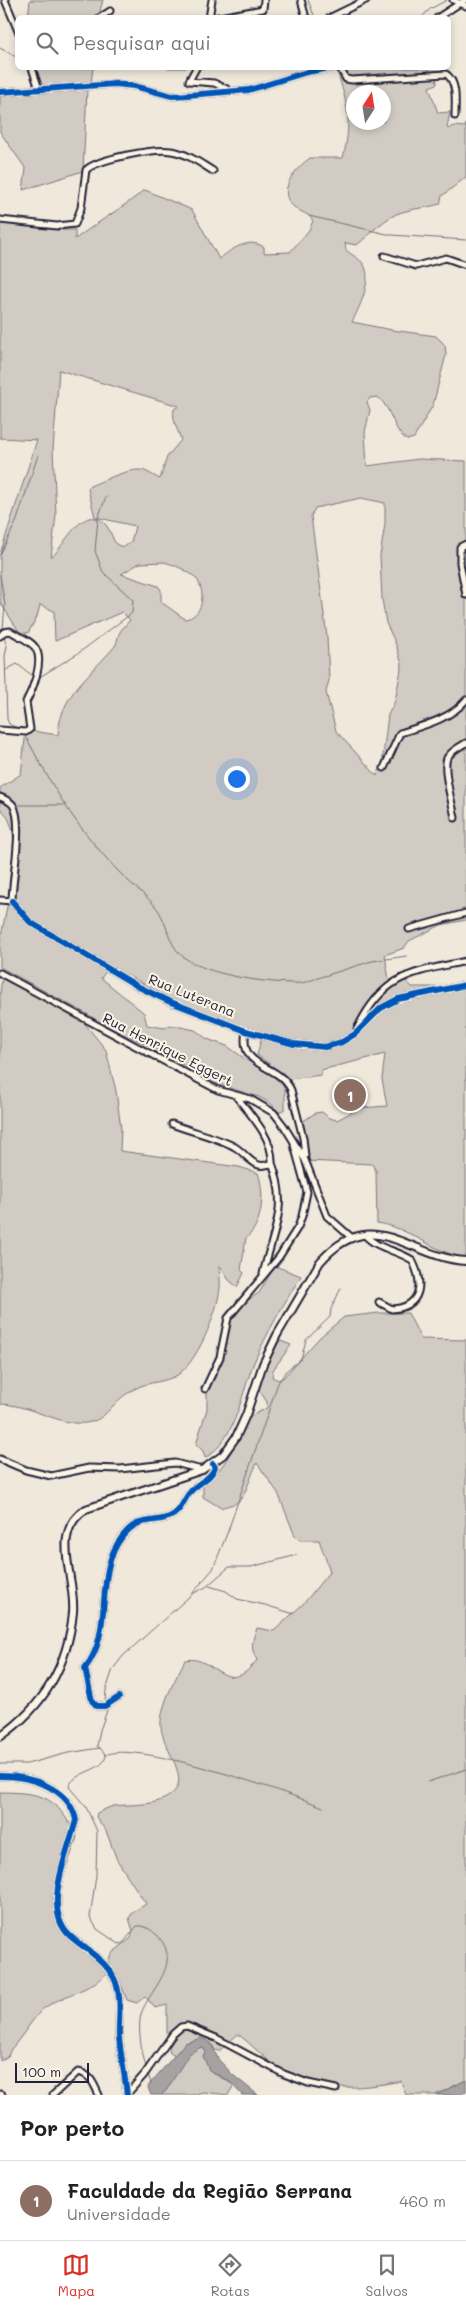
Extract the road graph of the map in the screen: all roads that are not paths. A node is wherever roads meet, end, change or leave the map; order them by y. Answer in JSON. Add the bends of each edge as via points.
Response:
{"nodes":[{"id":1,"x":5,"y":0,"type":"edge"},
{"id":2,"x":212,"y":0,"type":"edge"},
{"id":3,"x":264,"y":0,"type":"edge"},
{"id":4,"x":301,"y":0,"type":"edge"},
{"id":5,"x":366,"y":0,"type":"edge"},
{"id":6,"x":453,"y":0,"type":"edge"},
{"id":7,"x":465,"y":0,"type":"edge"},
{"id":8,"x":459,"y":4,"type":"junction"},
{"id":9,"x":466,"y":6,"type":"edge"},
{"id":10,"x":110,"y":11,"type":"dead end"},
{"id":11,"x":104,"y":15,"type":"edge"},
{"id":12,"x":210,"y":15,"type":"edge"},
{"id":13,"x":230,"y":15,"type":"edge"},
{"id":14,"x":305,"y":15,"type":"edge"},
{"id":15,"x":335,"y":15,"type":"edge"},
{"id":16,"x":442,"y":15,"type":"edge"},
{"id":17,"x":15,"y":24,"type":"edge"},
{"id":18,"x":33,"y":70,"type":"edge"},
{"id":19,"x":195,"y":70,"type":"edge"},
{"id":20,"x":319,"y":70,"type":"edge"},
{"id":21,"x":341,"y":70,"type":"edge"},
{"id":22,"x":39,"y":89,"type":"junction"},
{"id":23,"x":230,"y":90,"type":"junction"},
{"id":24,"x":0,"y":92,"type":"edge"},
{"id":25,"x":455,"y":116,"type":"dead end"},
{"id":26,"x":213,"y":171,"type":"dead end"},
{"id":27,"x":0,"y":220,"type":"edge"},
{"id":28,"x":384,"y":256,"type":"dead end"},
{"id":29,"x":466,"y":265,"type":"edge"},
{"id":30,"x":466,"y":544,"type":"edge"},
{"id":31,"x":466,"y":595,"type":"edge"},
{"id":32,"x":0,"y":636,"type":"edge"},
{"id":33,"x":466,"y":700,"type":"edge"},
{"id":34,"x":0,"y":730,"type":"edge"},
{"id":35,"x":466,"y":743,"type":"edge"},
{"id":36,"x":384,"y":768,"type":"dead end"},
{"id":37,"x":0,"y":796,"type":"edge"},
{"id":38,"x":456,"y":818,"type":"dead end"},
{"id":39,"x":0,"y":900,"type":"edge"},
{"id":40,"x":12,"y":901,"type":"junction"},
{"id":41,"x":466,"y":913,"type":"edge"},
{"id":42,"x":409,"y":930,"type":"dead end"},
{"id":43,"x":466,"y":961,"type":"edge"},
{"id":44,"x":0,"y":973,"type":"edge"},
{"id":45,"x":466,"y":985,"type":"edge"},
{"id":46,"x":246,"y":1031,"type":"junction"},
{"id":47,"x":355,"y":1034,"type":"junction"},
{"id":48,"x":235,"y":1095,"type":"junction"},
{"id":49,"x":172,"y":1124,"type":"dead end"},
{"id":50,"x":292,"y":1138,"type":"junction"},
{"id":51,"x":305,"y":1160,"type":"junction"},
{"id":52,"x":272,"y":1163,"type":"junction"},
{"id":53,"x":365,"y":1235,"type":"junction"},
{"id":54,"x":352,"y":1238,"type":"junction"},
{"id":55,"x":466,"y":1261,"type":"edge"},
{"id":56,"x":263,"y":1275,"type":"junction"},
{"id":57,"x":379,"y":1302,"type":"dead end"},
{"id":58,"x":206,"y":1389,"type":"dead end"},
{"id":59,"x":0,"y":1459,"type":"edge"},
{"id":60,"x":213,"y":1464,"type":"junction"},
{"id":61,"x":202,"y":1470,"type":"junction"},
{"id":62,"x":119,"y":1697,"type":"dead end"},
{"id":63,"x":0,"y":1737,"type":"edge"},
{"id":64,"x":0,"y":1776,"type":"edge"},
{"id":65,"x":336,"y":2089,"type":"dead end"},
{"id":66,"x":53,"y":2095,"type":"edge"},
{"id":67,"x":99,"y":2095,"type":"edge"},
{"id":68,"x":127,"y":2095,"type":"edge"}],
"edges":[{"from":1,"to":17,"type":"street"},
{"from":2,"to":12,"type":"street"},
{"from":3,"to":13,"type":"street","via":[[263,9]]},
{"from":4,"to":14,"type":"street"},
{"from":5,"to":15,"type":"street"},
{"from":6,"to":8,"type":"street"},
{"from":7,"to":8,"type":"street"},
{"from":8,"to":9,"type":"street"},
{"from":8,"to":16,"type":"street"},
{"from":10,"to":11,"type":"street"},
{"from":18,"to":22,"type":"street"},
{"from":19,"to":23,"type":"street","via":[[189,81]]},
{"from":20,"to":23,"type":"street","via":[[249,90]]},
{"from":21,"to":25,"type":"street","via":[[346,78],[352,80],[446,74],[454,87]]},
{"from":22,"to":23,"type":"street","via":[[115,84],[172,96]]},
{"from":22,"to":24,"type":"street"},
{"from":26,"to":27,"type":"street","via":[[172,151],[112,159],[86,170],[81,208],[75,224],[57,226]]},
{"from":28,"to":29,"type":"street","via":[[416,266],[446,258]]},
{"from":30,"to":31,"type":"street","via":[[460,547]]},
{"from":32,"to":34,"type":"street","via":[[10,631],[36,648],[39,656],[32,693],[26,702],[30,729],[26,732]]},
{"from":33,"to":36,"type":"street","via":[[458,710],[400,733]]},
{"from":35,"to":38,"type":"street","via":[[447,758],[446,772]]},
{"from":37,"to":40,"type":"street","via":[[11,802],[15,810],[17,845]]},
{"from":39,"to":40,"type":"street"},
{"from":40,"to":46,"type":"street","name":"Rua Luterana","via":[[30,922],[139,987]]},
{"from":41,"to":42,"type":"street"},
{"from":43,"to":47,"type":"street","via":[[432,967],[399,980],[374,998]]},
{"from":44,"to":48,"type":"street","name":"Rua Henrique Eggert","via":[[197,1080]]},
{"from":45,"to":47,"type":"street","name":"Rua Luterana","via":[[398,999],[381,1008]]},
{"from":46,"to":47,"type":"street","name":"Rua Luterana","via":[[313,1047],[342,1042]]},
{"from":46,"to":51,"type":"street","via":[[244,1042],[250,1057],[281,1077],[291,1090]]},
{"from":48,"to":50,"type":"street","name":"Rua Henrique Eggert","via":[[262,1104],[274,1113]]},
{"from":48,"to":52,"type":"street","via":[[259,1126]]},
{"from":49,"to":52,"type":"street","via":[[235,1147],[261,1166]]},
{"from":50,"to":51,"type":"street","name":"Rua Henrique Eggert"},
{"from":50,"to":56,"type":"street","via":[[307,1192],[305,1206],[298,1227]]},
{"from":51,"to":54,"type":"street","name":"Rua Henrique Eggert","via":[[328,1216]]},
{"from":52,"to":56,"type":"street","via":[[279,1183],[280,1206]]},
{"from":53,"to":54,"type":"main road"},
{"from":53,"to":55,"type":"main road","via":[[380,1234],[434,1254]]},
{"from":53,"to":57,"type":"street","via":[[372,1243],[412,1260],[418,1279],[419,1290],[411,1304],[392,1309]]},
{"from":54,"to":60,"type":"main road","via":[[336,1246],[320,1262],[263,1364],[236,1437]]},
{"from":56,"to":58,"type":"street","via":[[228,1318],[220,1357]]},
{"from":59,"to":61,"type":"street","via":[[50,1476],[90,1468],[120,1469],[175,1463]]},
{"from":60,"to":61,"type":"main road"},
{"from":60,"to":62,"type":"street","via":[[213,1472],[189,1492],[177,1512],[169,1517],[137,1523],[116,1545],[108,1576],[101,1632],[92,1659],[85,1668],[92,1701],[97,1706],[106,1706]]},
{"from":61,"to":63,"type":"main road","via":[[86,1508],[72,1521],[65,1547],[73,1597],[68,1638],[50,1687],[42,1699]]},
{"from":64,"to":68,"type":"street","via":[[32,1780],[53,1789],[68,1801],[74,1814],[76,1820],[59,1883],[57,1908],[68,1934],[106,1966],[118,1987]]},
{"from":65,"to":68,"type":"street","via":[[284,2074],[187,2026],[176,2030]]},
{"from":66,"to":67,"type":"street","via":[[78,2072],[90,2077]]}]}
